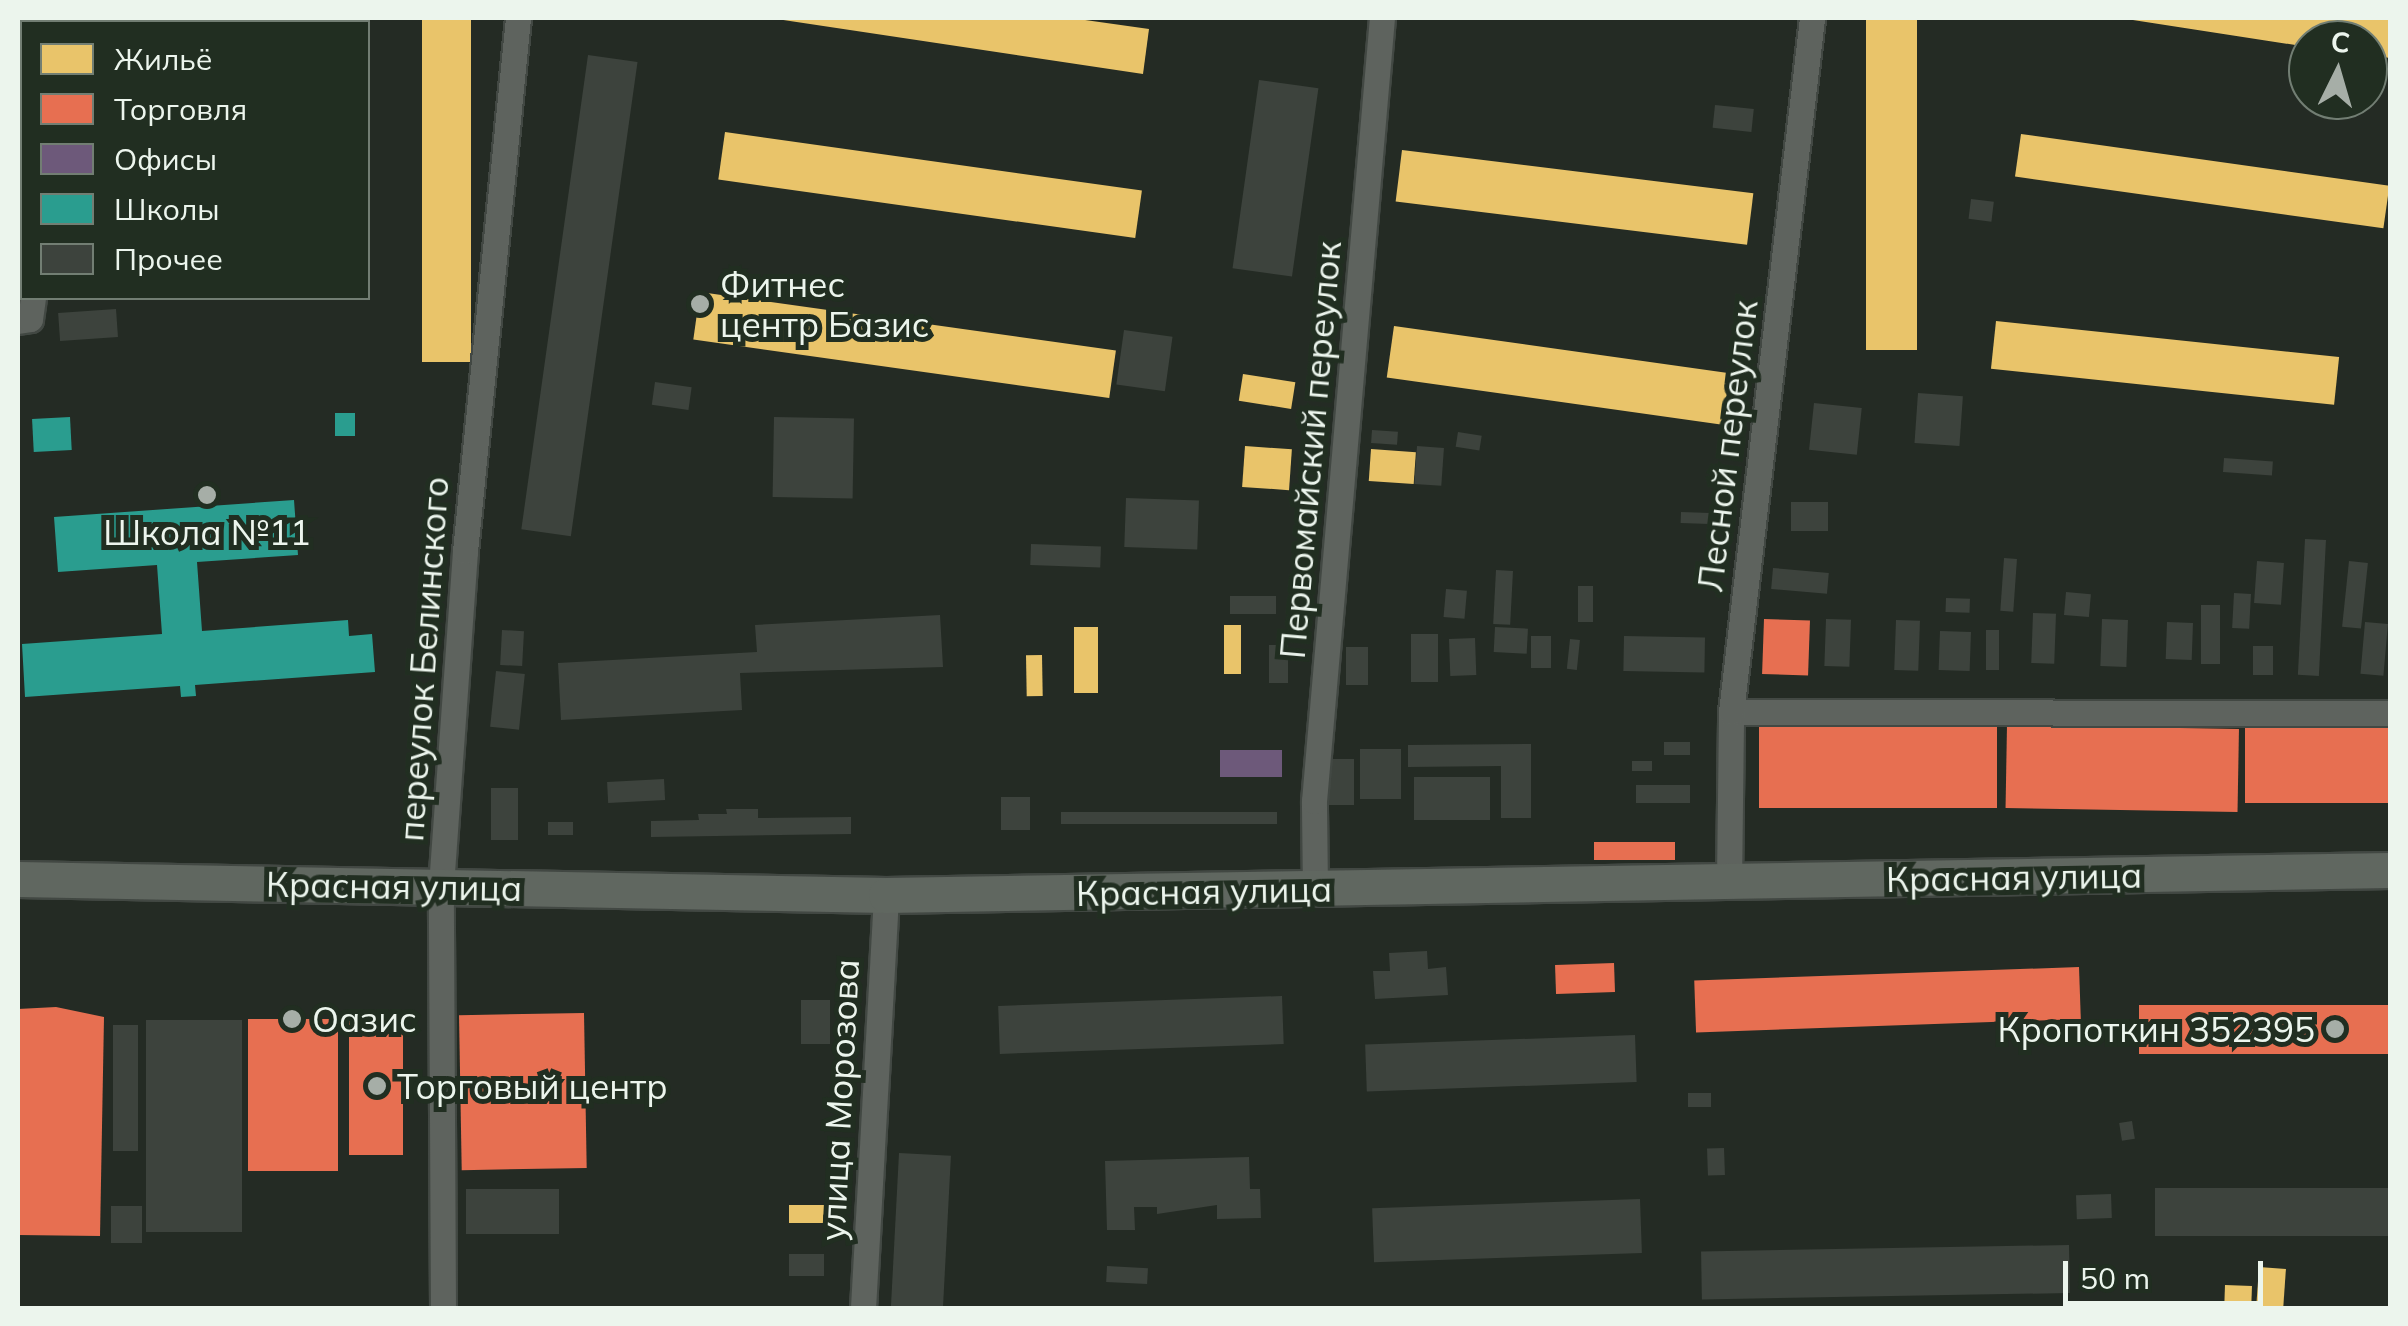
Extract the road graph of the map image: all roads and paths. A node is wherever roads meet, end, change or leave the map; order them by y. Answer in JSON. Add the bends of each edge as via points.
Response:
{"nodes":[{"id":1,"x":518,"y":18,"type":"edge"},
{"id":2,"x":1382,"y":18,"type":"edge"},
{"id":3,"x":1812,"y":18,"type":"edge"},
{"id":4,"x":33,"y":300,"type":"edge"},
{"id":5,"x":18,"y":321,"type":"edge"},
{"id":6,"x":1731,"y":712,"type":"junction"},
{"id":7,"x":2390,"y":714,"type":"edge"},
{"id":8,"x":2390,"y":870,"type":"edge"},
{"id":9,"x":18,"y":879,"type":"edge"},
{"id":10,"x":1730,"y":883,"type":"junction"},
{"id":11,"x":441,"y":886,"type":"junction"},
{"id":12,"x":1315,"y":889,"type":"junction"},
{"id":13,"x":886,"y":895,"type":"junction"},
{"id":14,"x":443,"y":1308,"type":"edge"},
{"id":15,"x":863,"y":1308,"type":"edge"}],
"edges":[{"from":1,"to":11,"type":"street","name":"переулок Белинского","via":[[465,551]]},
{"from":2,"to":12,"type":"street","name":"Первомайский переулок","via":[[1314,801]]},
{"from":3,"to":6,"type":"street","name":"Лесной переулок"},
{"from":4,"to":5,"type":"street","via":[[30,318]]},
{"from":6,"to":7,"type":"street"},
{"from":6,"to":10,"type":"street","name":"Лесной переулок"},
{"from":8,"to":10,"type":"main road","name":"Красная улица"},
{"from":9,"to":11,"type":"main road","name":"Красная улица"},
{"from":10,"to":12,"type":"main road","name":"Красная улица"},
{"from":11,"to":13,"type":"main road","name":"Красная улица"},
{"from":11,"to":14,"type":"street","name":"переулок Белинского"},
{"from":12,"to":13,"type":"main road","name":"Красная улица"},
{"from":13,"to":15,"type":"street","name":"улица Морозова"}]}
